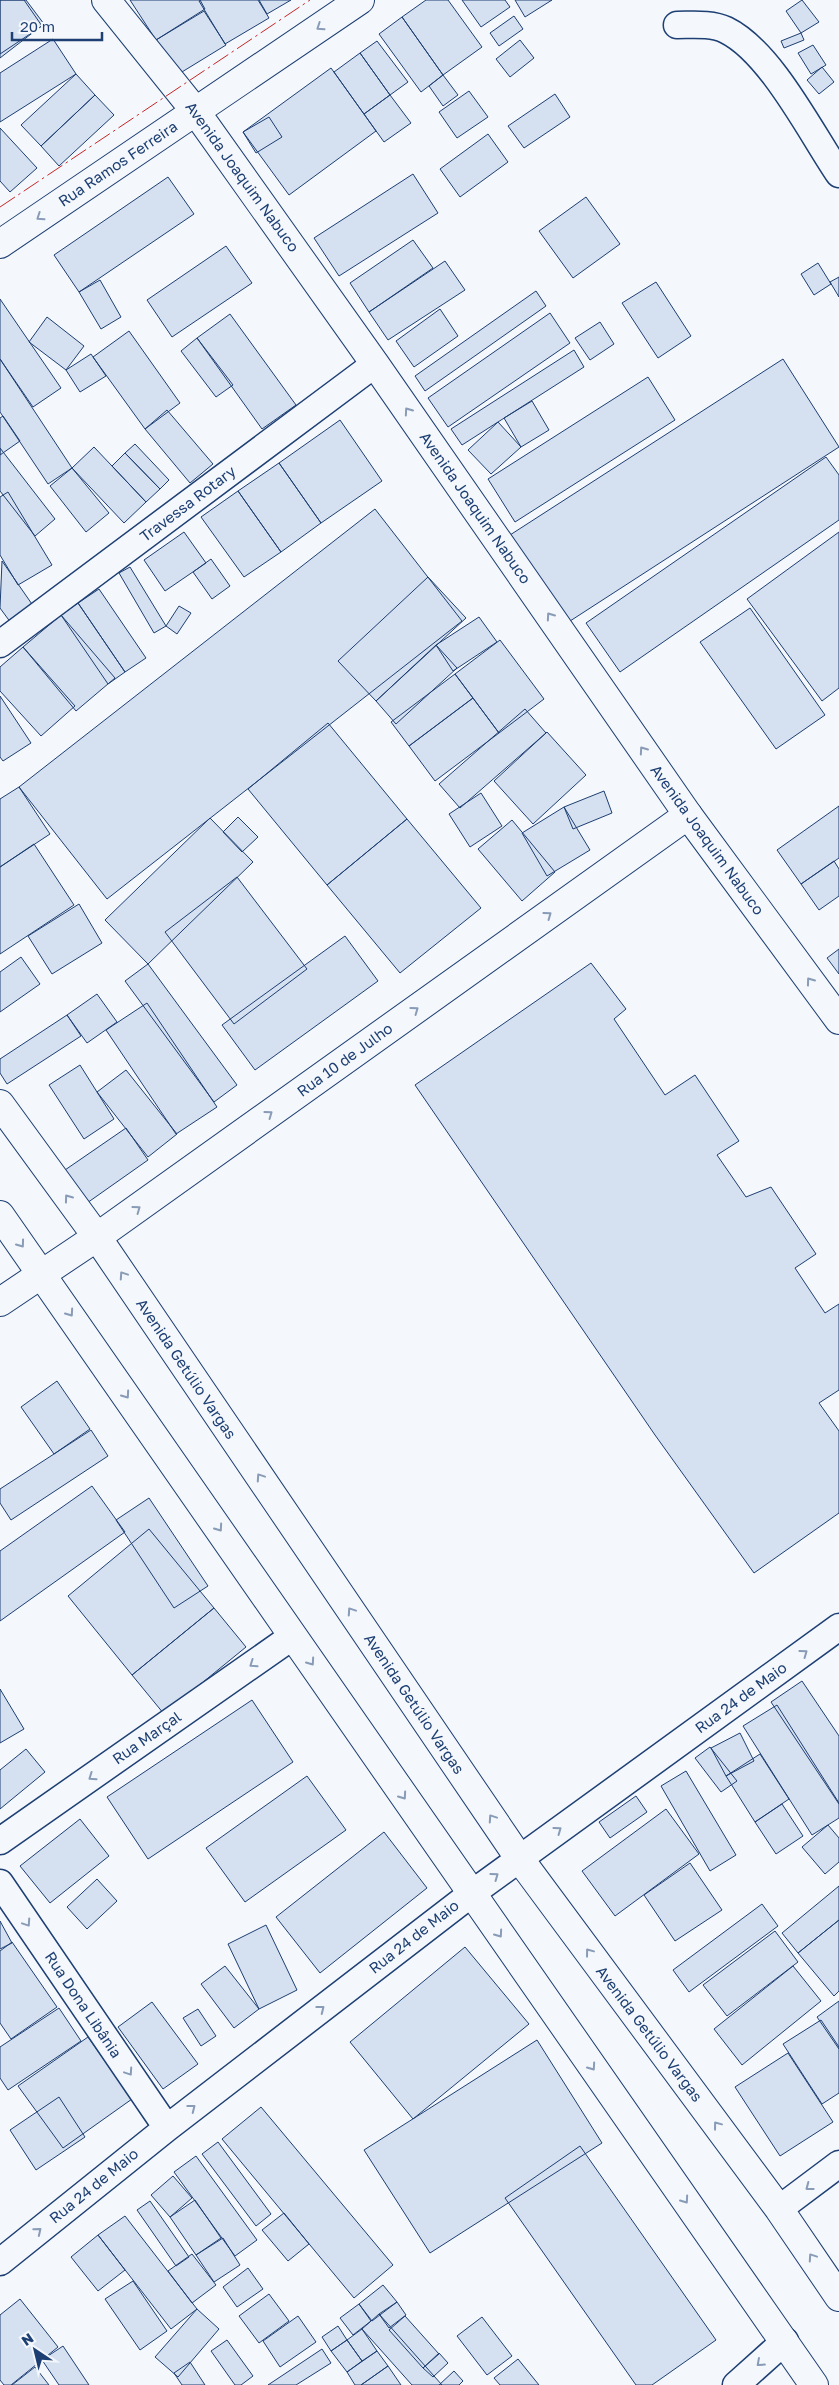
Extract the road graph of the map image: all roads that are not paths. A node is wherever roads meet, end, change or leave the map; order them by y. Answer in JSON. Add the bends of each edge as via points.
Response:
{"nodes":[{"id":1,"x":106,"y":0,"type":"edge"},
{"id":2,"x":360,"y":0,"type":"edge"},
{"id":3,"x":677,"y":24,"type":"dead end"},
{"id":4,"x":196,"y":112,"type":"junction"},
{"id":5,"x":839,"y":174,"type":"edge"},
{"id":6,"x":0,"y":244,"type":"edge"},
{"id":7,"x":375,"y":364,"type":"junction"},
{"id":8,"x":0,"y":644,"type":"edge"},
{"id":9,"x":688,"y":815,"type":"junction"},
{"id":10,"x":839,"y":1020,"type":"edge"},
{"id":11,"x":0,"y":1104,"type":"edge"},
{"id":12,"x":0,"y":1215,"type":"edge"},
{"id":13,"x":97,"y":1237,"type":"junction"},
{"id":14,"x":42,"y":1273,"type":"junction"},
{"id":15,"x":0,"y":1302,"type":"edge"},
{"id":16,"x":839,"y":1627,"type":"edge"},
{"id":17,"x":293,"y":1636,"type":"junction"},
{"id":18,"x":0,"y":1841,"type":"edge"},
{"id":19,"x":519,"y":1858,"type":"junction"},
{"id":20,"x":0,"y":1883,"type":"edge"},
{"id":21,"x":471,"y":1894,"type":"junction"},
{"id":22,"x":167,"y":2128,"type":"junction"},
{"id":23,"x":839,"y":2164,"type":"edge"},
{"id":24,"x":779,"y":2209,"type":"junction"},
{"id":25,"x":0,"y":2262,"type":"edge"},
{"id":26,"x":839,"y":2297,"type":"edge"},
{"id":27,"x":785,"y":2342,"type":"junction"},
{"id":28,"x":736,"y":2385,"type":"edge"},
{"id":29,"x":814,"y":2385,"type":"edge"}],
"edges":[{"from":1,"to":4,"type":"main road","name":"Avenida Joaquim Nabuco"},
{"from":2,"to":4,"type":"main road","name":"Rua Ramos Ferreira","one_way":true},
{"from":3,"to":5,"type":"street","via":[[726,30],[760,56]]},
{"from":4,"to":6,"type":"main road","name":"Rua Ramos Ferreira","one_way":true},
{"from":4,"to":7,"type":"main road","name":"Avenida Joaquim Nabuco"},
{"from":7,"to":8,"type":"street","name":"Travessa Rotary"},
{"from":9,"to":7,"type":"main road","name":"Avenida Joaquim Nabuco","one_way":true},
{"from":10,"to":9,"type":"main road","name":"Avenida Joaquim Nabuco","one_way":true},
{"from":13,"to":9,"type":"main road","name":"Rua 10 de Julho","one_way":true},
{"from":13,"to":11,"type":"main road","name":"Avenida Getúlio Vargas","one_way":true},
{"from":12,"to":14,"type":"main road","one_way":true},
{"from":13,"to":14,"type":"main road","name":"Rua 10 de Julho"},
{"from":19,"to":13,"type":"main road","name":"Avenida Getúlio Vargas","one_way":true},
{"from":14,"to":15,"type":"main road","name":"Rua 10 de Julho"},
{"from":14,"to":17,"type":"main road","one_way":true},
{"from":19,"to":16,"type":"street","name":"Rua 24 de Maio","one_way":true},
{"from":17,"to":18,"type":"street","name":"Rua Marçal","one_way":true},
{"from":17,"to":21,"type":"main road","one_way":true},
{"from":21,"to":19,"type":"street","name":"Rua 24 de Maio","one_way":true},
{"from":24,"to":19,"type":"main road","name":"Avenida Getúlio Vargas","one_way":true},
{"from":20,"to":22,"type":"street","name":"Rua Dona Libânia","one_way":true},
{"from":22,"to":21,"type":"street","name":"Rua 24 de Maio","one_way":true},
{"from":21,"to":27,"type":"main road","one_way":true},
{"from":25,"to":22,"type":"street","name":"Rua 24 de Maio","one_way":true},
{"from":23,"to":24,"type":"street","one_way":true},
{"from":26,"to":24,"type":"main road","name":"Avenida Getúlio Vargas","one_way":true},
{"from":27,"to":28,"type":"street","one_way":true},
{"from":27,"to":29,"type":"main road"}]}
